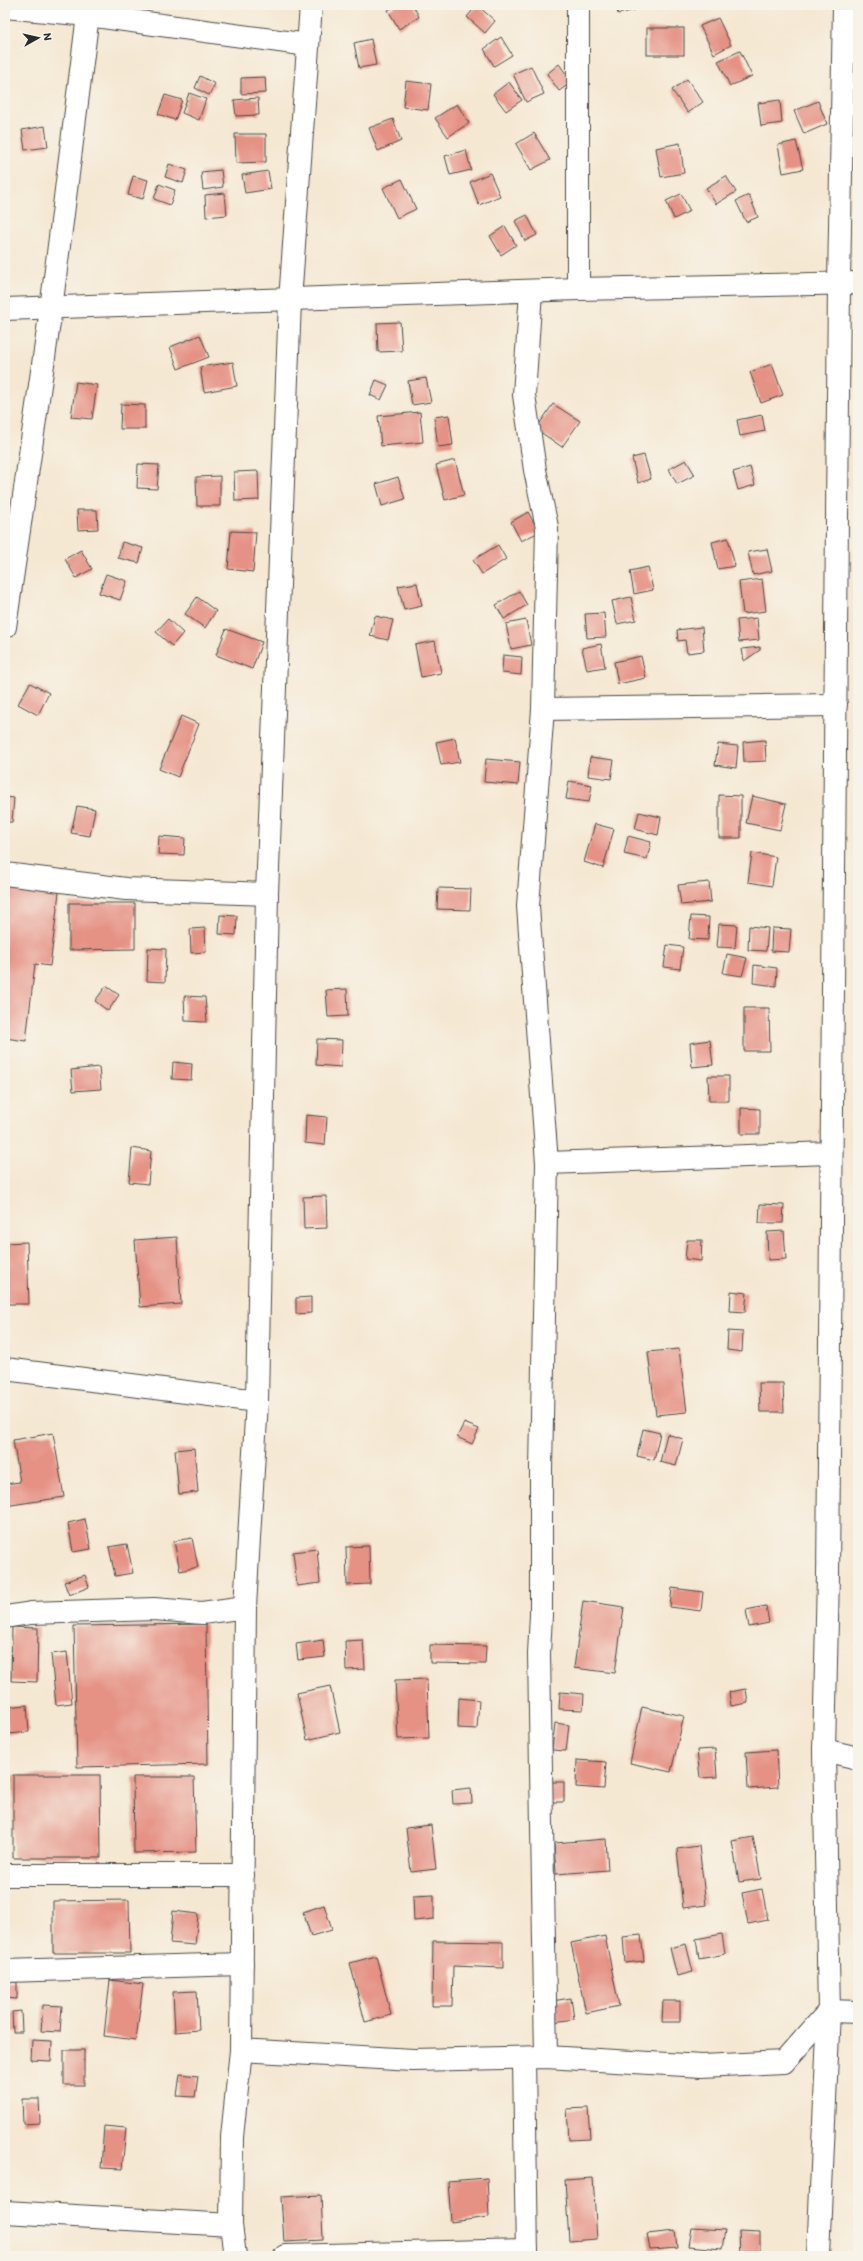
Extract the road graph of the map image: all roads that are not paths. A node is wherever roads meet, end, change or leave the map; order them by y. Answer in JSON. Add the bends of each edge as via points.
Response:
{"nodes":[{"id":1,"x":311,"y":5,"type":"edge"},
{"id":2,"x":578,"y":5,"type":"edge"},
{"id":3,"x":844,"y":5,"type":"edge"},
{"id":4,"x":5,"y":7,"type":"edge"},
{"id":5,"x":88,"y":15,"type":"junction"},
{"id":6,"x":308,"y":45,"type":"junction"},
{"id":7,"x":848,"y":283,"type":"edge"},
{"id":8,"x":578,"y":289,"type":"junction"},
{"id":9,"x":531,"y":291,"type":"junction"},
{"id":10,"x":290,"y":301,"type":"junction"},
{"id":11,"x":51,"y":308,"type":"junction"},
{"id":12,"x":5,"y":309,"type":"edge"},
{"id":13,"x":5,"y":627,"type":"edge"},
{"id":14,"x":836,"y":705,"type":"junction"},
{"id":15,"x":543,"y":709,"type":"junction"},
{"id":16,"x":5,"y":874,"type":"edge"},
{"id":17,"x":267,"y":894,"type":"junction"},
{"id":18,"x":831,"y":1154,"type":"junction"},
{"id":19,"x":546,"y":1163,"type":"junction"},
{"id":20,"x":5,"y":1369,"type":"edge"},
{"id":21,"x":257,"y":1401,"type":"junction"},
{"id":22,"x":245,"y":1607,"type":"junction"},
{"id":23,"x":5,"y":1617,"type":"edge"},
{"id":24,"x":824,"y":1750,"type":"junction"},
{"id":25,"x":858,"y":1758,"type":"edge"},
{"id":26,"x":5,"y":1875,"type":"edge"},
{"id":27,"x":243,"y":1875,"type":"junction"},
{"id":28,"x":242,"y":1964,"type":"junction"},
{"id":29,"x":5,"y":1971,"type":"edge"},
{"id":30,"x":829,"y":2011,"type":"junction"},
{"id":31,"x":858,"y":2012,"type":"edge"},
{"id":32,"x":241,"y":2050,"type":"junction"},
{"id":33,"x":546,"y":2056,"type":"junction"},
{"id":34,"x":524,"y":2058,"type":"junction"},
{"id":35,"x":5,"y":2212,"type":"edge"},
{"id":36,"x":231,"y":2225,"type":"junction"},
{"id":37,"x":527,"y":2253,"type":"edge"},
{"id":38,"x":235,"y":2256,"type":"edge"},
{"id":39,"x":285,"y":2256,"type":"edge"},
{"id":40,"x":818,"y":2256,"type":"edge"}],
"edges":[{"from":1,"to":6,"type":"street"},
{"from":2,"to":8,"type":"street"},
{"from":3,"to":7,"type":"street"},
{"from":4,"to":5,"type":"street"},
{"from":5,"to":6,"type":"street"},
{"from":5,"to":11,"type":"street"},
{"from":6,"to":10,"type":"street"},
{"from":7,"to":8,"type":"street"},
{"from":7,"to":14,"type":"street"},
{"from":8,"to":9,"type":"street"},
{"from":9,"to":10,"type":"street"},
{"from":9,"to":15,"type":"street","via":[[524,395],[535,470],[547,527]]},
{"from":10,"to":11,"type":"street"},
{"from":10,"to":17,"type":"street"},
{"from":11,"to":12,"type":"street"},
{"from":11,"to":13,"type":"street"},
{"from":14,"to":15,"type":"street"},
{"from":14,"to":18,"type":"street"},
{"from":15,"to":19,"type":"street","via":[[528,906]]},
{"from":16,"to":17,"type":"street","via":[[126,889]]},
{"from":17,"to":21,"type":"street"},
{"from":18,"to":19,"type":"street"},
{"from":18,"to":24,"type":"street"},
{"from":19,"to":33,"type":"street","via":[[539,1654]]},
{"from":20,"to":21,"type":"street"},
{"from":21,"to":22,"type":"street"},
{"from":22,"to":23,"type":"street","via":[[202,1612],[154,1609],[31,1613]]},
{"from":22,"to":27,"type":"street"},
{"from":24,"to":25,"type":"street"},
{"from":24,"to":30,"type":"street"},
{"from":26,"to":27,"type":"street"},
{"from":27,"to":28,"type":"street"},
{"from":28,"to":29,"type":"street"},
{"from":28,"to":32,"type":"street"},
{"from":30,"to":31,"type":"street"},
{"from":30,"to":33,"type":"street","via":[[784,2062],[702,2066]]},
{"from":30,"to":40,"type":"street"},
{"from":32,"to":34,"type":"street","via":[[413,2060]]},
{"from":32,"to":36,"type":"street","via":[[232,2138]]},
{"from":33,"to":34,"type":"street"},
{"from":34,"to":37,"type":"street"},
{"from":35,"to":36,"type":"street"},
{"from":36,"to":38,"type":"street"},
{"from":37,"to":39,"type":"street"}]}
